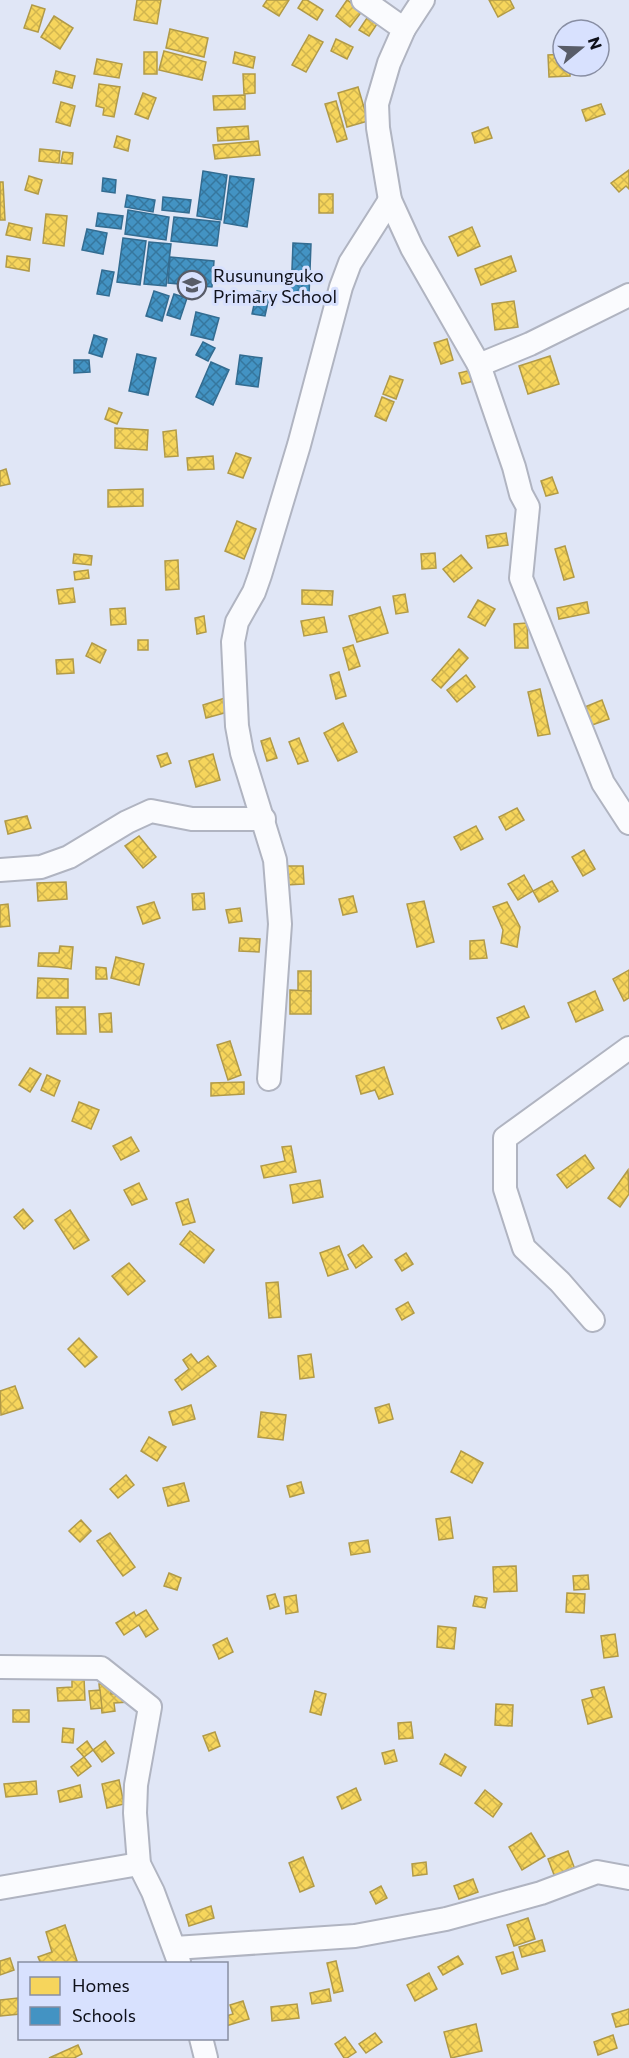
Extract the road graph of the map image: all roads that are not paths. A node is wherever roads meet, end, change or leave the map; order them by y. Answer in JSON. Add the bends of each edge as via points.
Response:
{"nodes":[{"id":1,"x":363,"y":0,"type":"edge"},
{"id":2,"x":423,"y":0,"type":"edge"},
{"id":3,"x":404,"y":29,"type":"junction"},
{"id":4,"x":390,"y":200,"type":"junction"},
{"id":5,"x":629,"y":295,"type":"edge"},
{"id":6,"x":478,"y":365,"type":"junction"},
{"id":7,"x":264,"y":819,"type":"junction"},
{"id":8,"x":629,"y":823,"type":"edge"},
{"id":9,"x":0,"y":870,"type":"edge"},
{"id":10,"x":629,"y":1048,"type":"edge"},
{"id":11,"x":269,"y":1079,"type":"dead end"},
{"id":12,"x":593,"y":1320,"type":"dead end"},
{"id":13,"x":0,"y":1667,"type":"edge"},
{"id":14,"x":139,"y":1864,"type":"junction"},
{"id":15,"x":629,"y":1878,"type":"edge"},
{"id":16,"x":0,"y":1888,"type":"edge"},
{"id":17,"x":177,"y":1956,"type":"edge"},
{"id":18,"x":202,"y":2040,"type":"edge"},
{"id":19,"x":206,"y":2058,"type":"edge"}],
"edges":[{"from":1,"to":3,"type":"street"},
{"from":2,"to":3,"type":"street"},
{"from":3,"to":4,"type":"street","via":[[377,104]]},
{"from":4,"to":6,"type":"street","via":[[412,248]]},
{"from":4,"to":7,"type":"street","via":[[347,271],[260,576],[234,631],[237,726]]},
{"from":5,"to":6,"type":"street"},
{"from":6,"to":8,"type":"street","via":[[528,507],[520,578],[603,783]]},
{"from":7,"to":9,"type":"street","via":[[192,819],[151,811],[69,857],[41,867]]},
{"from":7,"to":11,"type":"street","via":[[275,860],[280,924]]},
{"from":10,"to":12,"type":"street","via":[[505,1138],[505,1190],[525,1248]]},
{"from":13,"to":14,"type":"street","via":[[101,1668],[150,1707],[136,1785]]},
{"from":14,"to":16,"type":"street"},
{"from":14,"to":17,"type":"street"},
{"from":15,"to":17,"type":"street","via":[[597,1872],[541,1893],[446,1919],[355,1936]]},
{"from":18,"to":19,"type":"street"}]}
